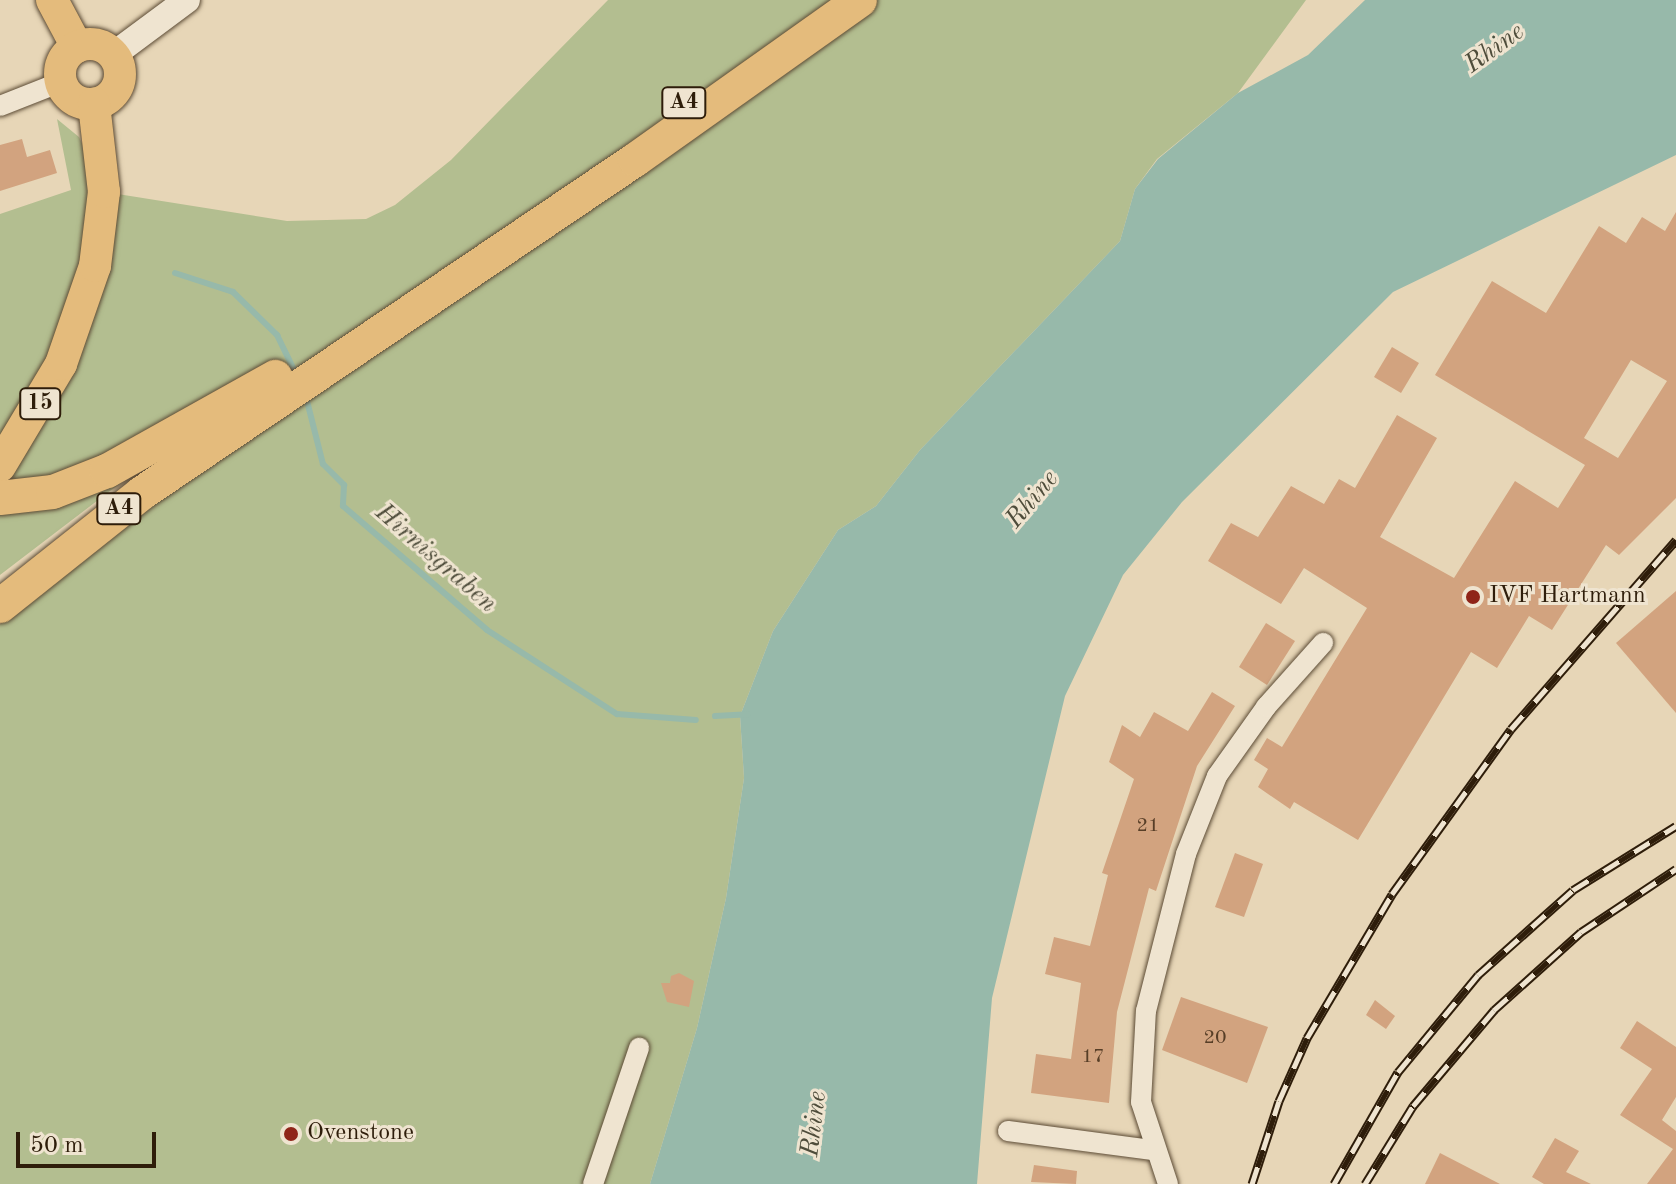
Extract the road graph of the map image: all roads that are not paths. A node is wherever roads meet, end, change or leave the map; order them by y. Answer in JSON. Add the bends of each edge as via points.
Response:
{"nodes":[{"id":1,"x":52,"y":0,"type":"edge"},
{"id":2,"x":187,"y":0,"type":"edge"},
{"id":3,"x":826,"y":0,"type":"edge"},
{"id":4,"x":860,"y":0,"type":"edge"},
{"id":5,"x":77,"y":47,"type":"junction"},
{"id":6,"x":113,"y":55,"type":"junction"},
{"id":7,"x":61,"y":82,"type":"junction"},
{"id":8,"x":94,"y":104,"type":"junction"},
{"id":9,"x":0,"y":106,"type":"edge"},
{"id":10,"x":350,"y":340,"type":"junction"},
{"id":11,"x":237,"y":411,"type":"junction"},
{"id":12,"x":2,"y":487,"type":"edge"},
{"id":13,"x":0,"y":585,"type":"edge"},
{"id":14,"x":0,"y":606,"type":"edge"},
{"id":15,"x":1323,"y":643,"type":"dead end"},
{"id":16,"x":639,"y":1048,"type":"dead end"},
{"id":17,"x":1008,"y":1131,"type":"dead end"},
{"id":18,"x":1153,"y":1150,"type":"junction"},
{"id":19,"x":593,"y":1184,"type":"edge"},
{"id":20,"x":1168,"y":1184,"type":"edge"}],
"edges":[{"from":1,"to":5,"type":"main road"},
{"from":2,"to":6,"type":"street"},
{"from":3,"to":10,"type":"highway","number":"A4"},
{"from":4,"to":10,"type":"highway","number":"A4","via":[[647,152]]},
{"from":5,"to":6,"type":"main road","via":[[93,44]]},
{"from":5,"to":7,"type":"main road","via":[[63,60]]},
{"from":6,"to":8,"type":"main road","via":[[119,83],[108,98]]},
{"from":7,"to":8,"type":"main road","via":[[72,98]]},
{"from":7,"to":9,"type":"street"},
{"from":8,"to":12,"type":"main road","number":"15","via":[[104,203],[95,266],[72,337]]},
{"from":10,"to":11,"type":"highway","number":"A4"},
{"from":10,"to":11,"type":"highway","number":"A4","via":[[299,363]]},
{"from":11,"to":12,"type":"highway","via":[[74,485]]},
{"from":11,"to":13,"type":"highway","number":"A4","via":[[76,522]]},
{"from":11,"to":14,"type":"highway","number":"A4"},
{"from":15,"to":18,"type":"street","via":[[1266,707],[1217,776],[1186,854],[1146,1011],[1141,1102]]},
{"from":16,"to":19,"type":"street"},
{"from":17,"to":18,"type":"street"},
{"from":18,"to":20,"type":"street"}]}
